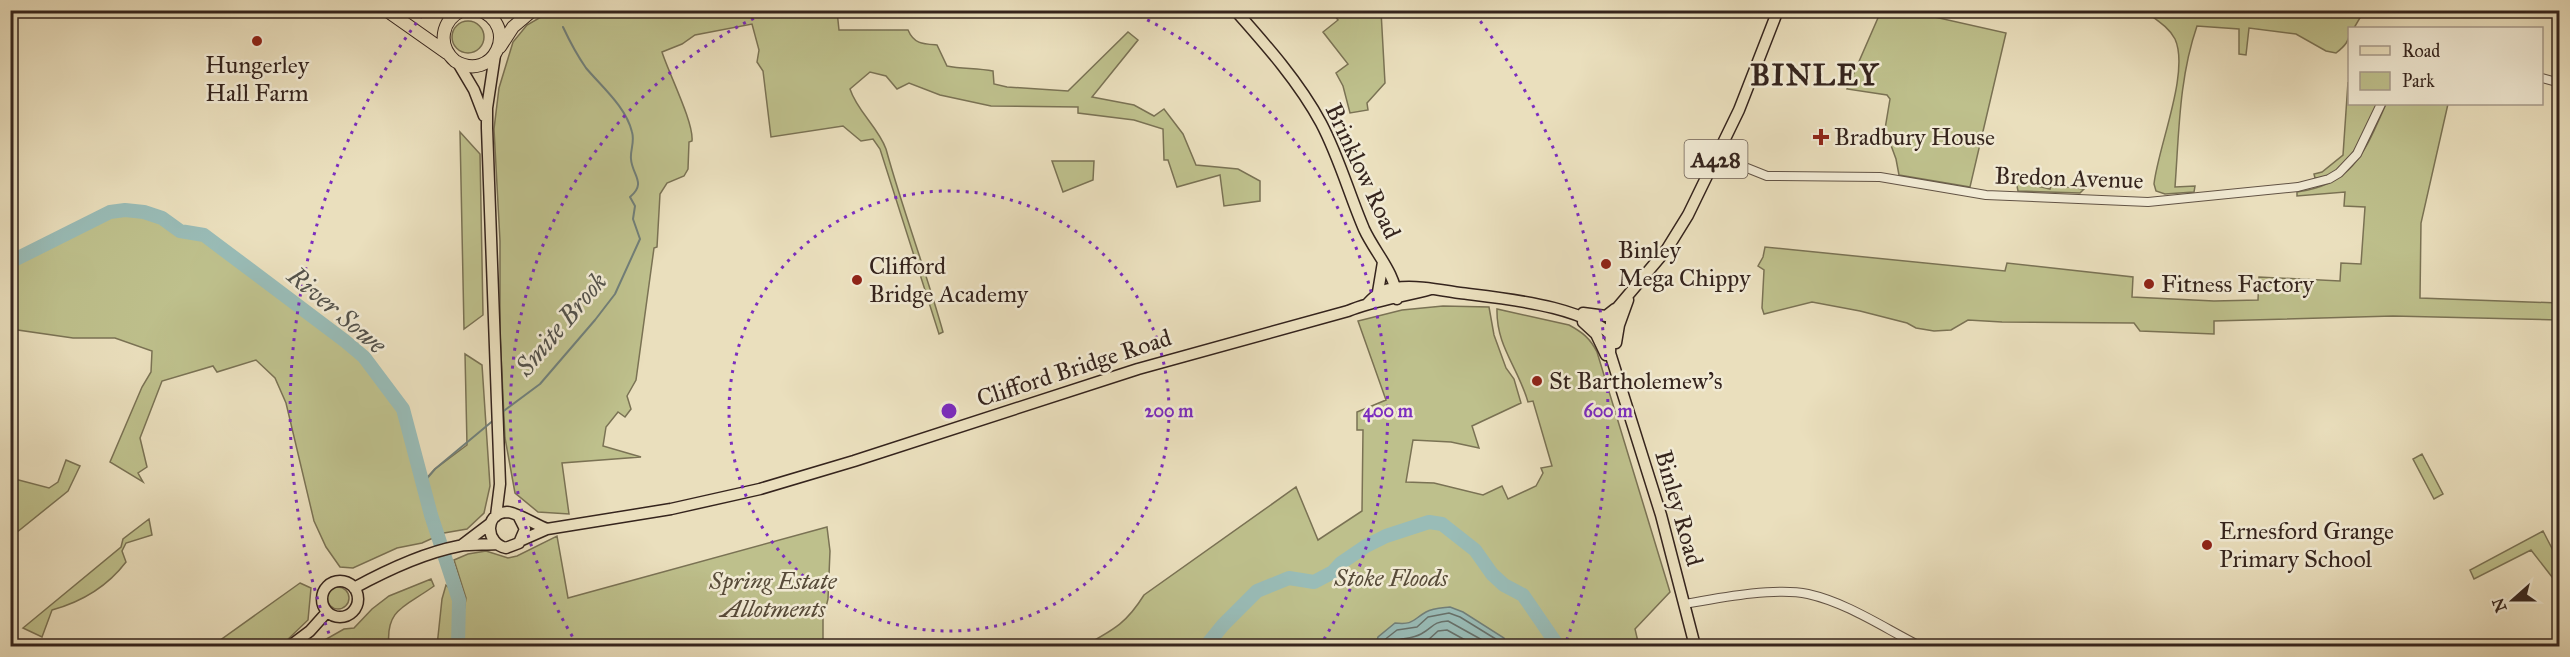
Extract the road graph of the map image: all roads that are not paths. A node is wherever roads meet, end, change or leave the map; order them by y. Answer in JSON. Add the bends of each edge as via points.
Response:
{"nodes":[{"id":1,"x":386,"y":10,"type":"edge"},
{"id":2,"x":479,"y":10,"type":"edge"},
{"id":3,"x":533,"y":10,"type":"edge"},
{"id":4,"x":1235,"y":10,"type":"edge"},
{"id":5,"x":1778,"y":10,"type":"edge"},
{"id":6,"x":462,"y":11,"type":"edge"},
{"id":7,"x":496,"y":52,"type":"junction"},
{"id":8,"x":447,"y":53,"type":"junction"},
{"id":9,"x":458,"y":63,"type":"junction"},
{"id":10,"x":2543,"y":79,"type":"edge"},
{"id":11,"x":2559,"y":83,"type":"edge"},
{"id":12,"x":2381,"y":105,"type":"edge"},
{"id":13,"x":487,"y":128,"type":"junction"},
{"id":14,"x":1717,"y":156,"type":"junction"},
{"id":15,"x":1383,"y":262,"type":"junction"},
{"id":16,"x":1378,"y":292,"type":"junction"},
{"id":17,"x":1397,"y":293,"type":"junction"},
{"id":18,"x":1630,"y":294,"type":"junction"},
{"id":19,"x":1368,"y":303,"type":"junction"},
{"id":20,"x":1618,"y":307,"type":"junction"},
{"id":21,"x":1563,"y":310,"type":"junction"},
{"id":22,"x":1596,"y":334,"type":"junction"},
{"id":23,"x":1615,"y":334,"type":"junction"},
{"id":24,"x":1619,"y":382,"type":"junction"},
{"id":25,"x":500,"y":484,"type":"junction"},
{"id":26,"x":517,"y":516,"type":"junction"},
{"id":27,"x":493,"y":520,"type":"junction"},
{"id":28,"x":547,"y":529,"type":"junction"},
{"id":29,"x":522,"y":540,"type":"junction"},
{"id":30,"x":497,"y":544,"type":"junction"},
{"id":31,"x":462,"y":545,"type":"junction"},
{"id":32,"x":354,"y":588,"type":"junction"},
{"id":33,"x":1685,"y":604,"type":"junction"},
{"id":34,"x":327,"y":612,"type":"junction"},
{"id":35,"x":290,"y":646,"type":"edge"},
{"id":36,"x":1695,"y":646,"type":"edge"},
{"id":37,"x":1920,"y":646,"type":"edge"}],
"edges":[{"from":1,"to":8,"type":"highway"},
{"from":2,"to":7,"type":"highway","via":[[491,17],[498,28]]},
{"from":3,"to":7,"type":"highway","via":[[513,27]]},
{"from":4,"to":15,"type":"main road","name":"Brinklow Road","via":[[1284,68],[1320,121],[1365,230]]},
{"from":5,"to":14,"type":"main road","number":"A428"},
{"from":6,"to":8,"type":"highway","via":[[445,27]]},
{"from":7,"to":9,"type":"highway","via":[[478,66]]},
{"from":7,"to":13,"type":"main road"},
{"from":8,"to":9,"type":"highway"},
{"from":9,"to":13,"type":"main road","via":[[474,90]]},
{"from":10,"to":11,"type":"street"},
{"from":12,"to":14,"type":"street","name":"Bredon Avenue","via":[[2357,154],[2329,179],[2292,188],[2148,202],[1986,195],[1880,177],[1767,176]]},
{"from":13,"to":25,"type":"main road"},
{"from":14,"to":18,"type":"main road","number":"A428","via":[[1667,249]]},
{"from":15,"to":16,"type":"main road"},
{"from":15,"to":17,"type":"main road","name":"Brinklow Road"},
{"from":16,"to":17,"type":"main road","name":"Clifford Bridge Road"},
{"from":16,"to":19,"type":"main road","name":"Clifford Bridge Road"},
{"from":17,"to":19,"type":"main road","name":"Clifford Bridge Road"},
{"from":17,"to":21,"type":"main road","name":"Clifford Bridge Road","via":[[1431,289]]},
{"from":18,"to":20,"type":"main road","number":"A428"},
{"from":18,"to":23,"type":"main road","number":"A428"},
{"from":19,"to":28,"type":"main road","name":"Clifford Bridge Road","via":[[1138,369],[770,486],[670,509]]},
{"from":20,"to":21,"type":"main road","via":[[1606,316]]},
{"from":20,"to":23,"type":"main road","number":"A428","via":[[1611,322]]},
{"from":21,"to":22,"type":"main road"},
{"from":21,"to":23,"type":"main road"},
{"from":22,"to":23,"type":"main road"},
{"from":22,"to":24,"type":"main road"},
{"from":23,"to":24,"type":"main road","name":"Binley Road","number":"A428","via":[[1610,353]]},
{"from":24,"to":33,"type":"main road","name":"Binley Road","number":"A428"},
{"from":25,"to":26,"type":"main road","via":[[507,504]]},
{"from":25,"to":27,"type":"main road"},
{"from":26,"to":27,"type":"main road","via":[[506,512]]},
{"from":26,"to":28,"type":"main road"},
{"from":26,"to":29,"type":"main road","via":[[525,529]]},
{"from":27,"to":30,"type":"main road","via":[[490,534]]},
{"from":27,"to":31,"type":"main road"},
{"from":28,"to":29,"type":"main road","name":"Clifford Bridge Road"},
{"from":29,"to":30,"type":"main road","via":[[510,547]]},
{"from":30,"to":31,"type":"main road"},
{"from":31,"to":32,"type":"main road","via":[[429,554]]},
{"from":32,"to":34,"type":"main road","via":[[358,602],[354,611],[340,618]]},
{"from":32,"to":34,"type":"main road","via":[[341,581],[330,585],[322,599]]},
{"from":33,"to":36,"type":"main road","name":"Binley Road","number":"A428"},
{"from":33,"to":37,"type":"street","via":[[1780,592],[1807,594],[1832,601]]},
{"from":34,"to":35,"type":"main road"}]}
